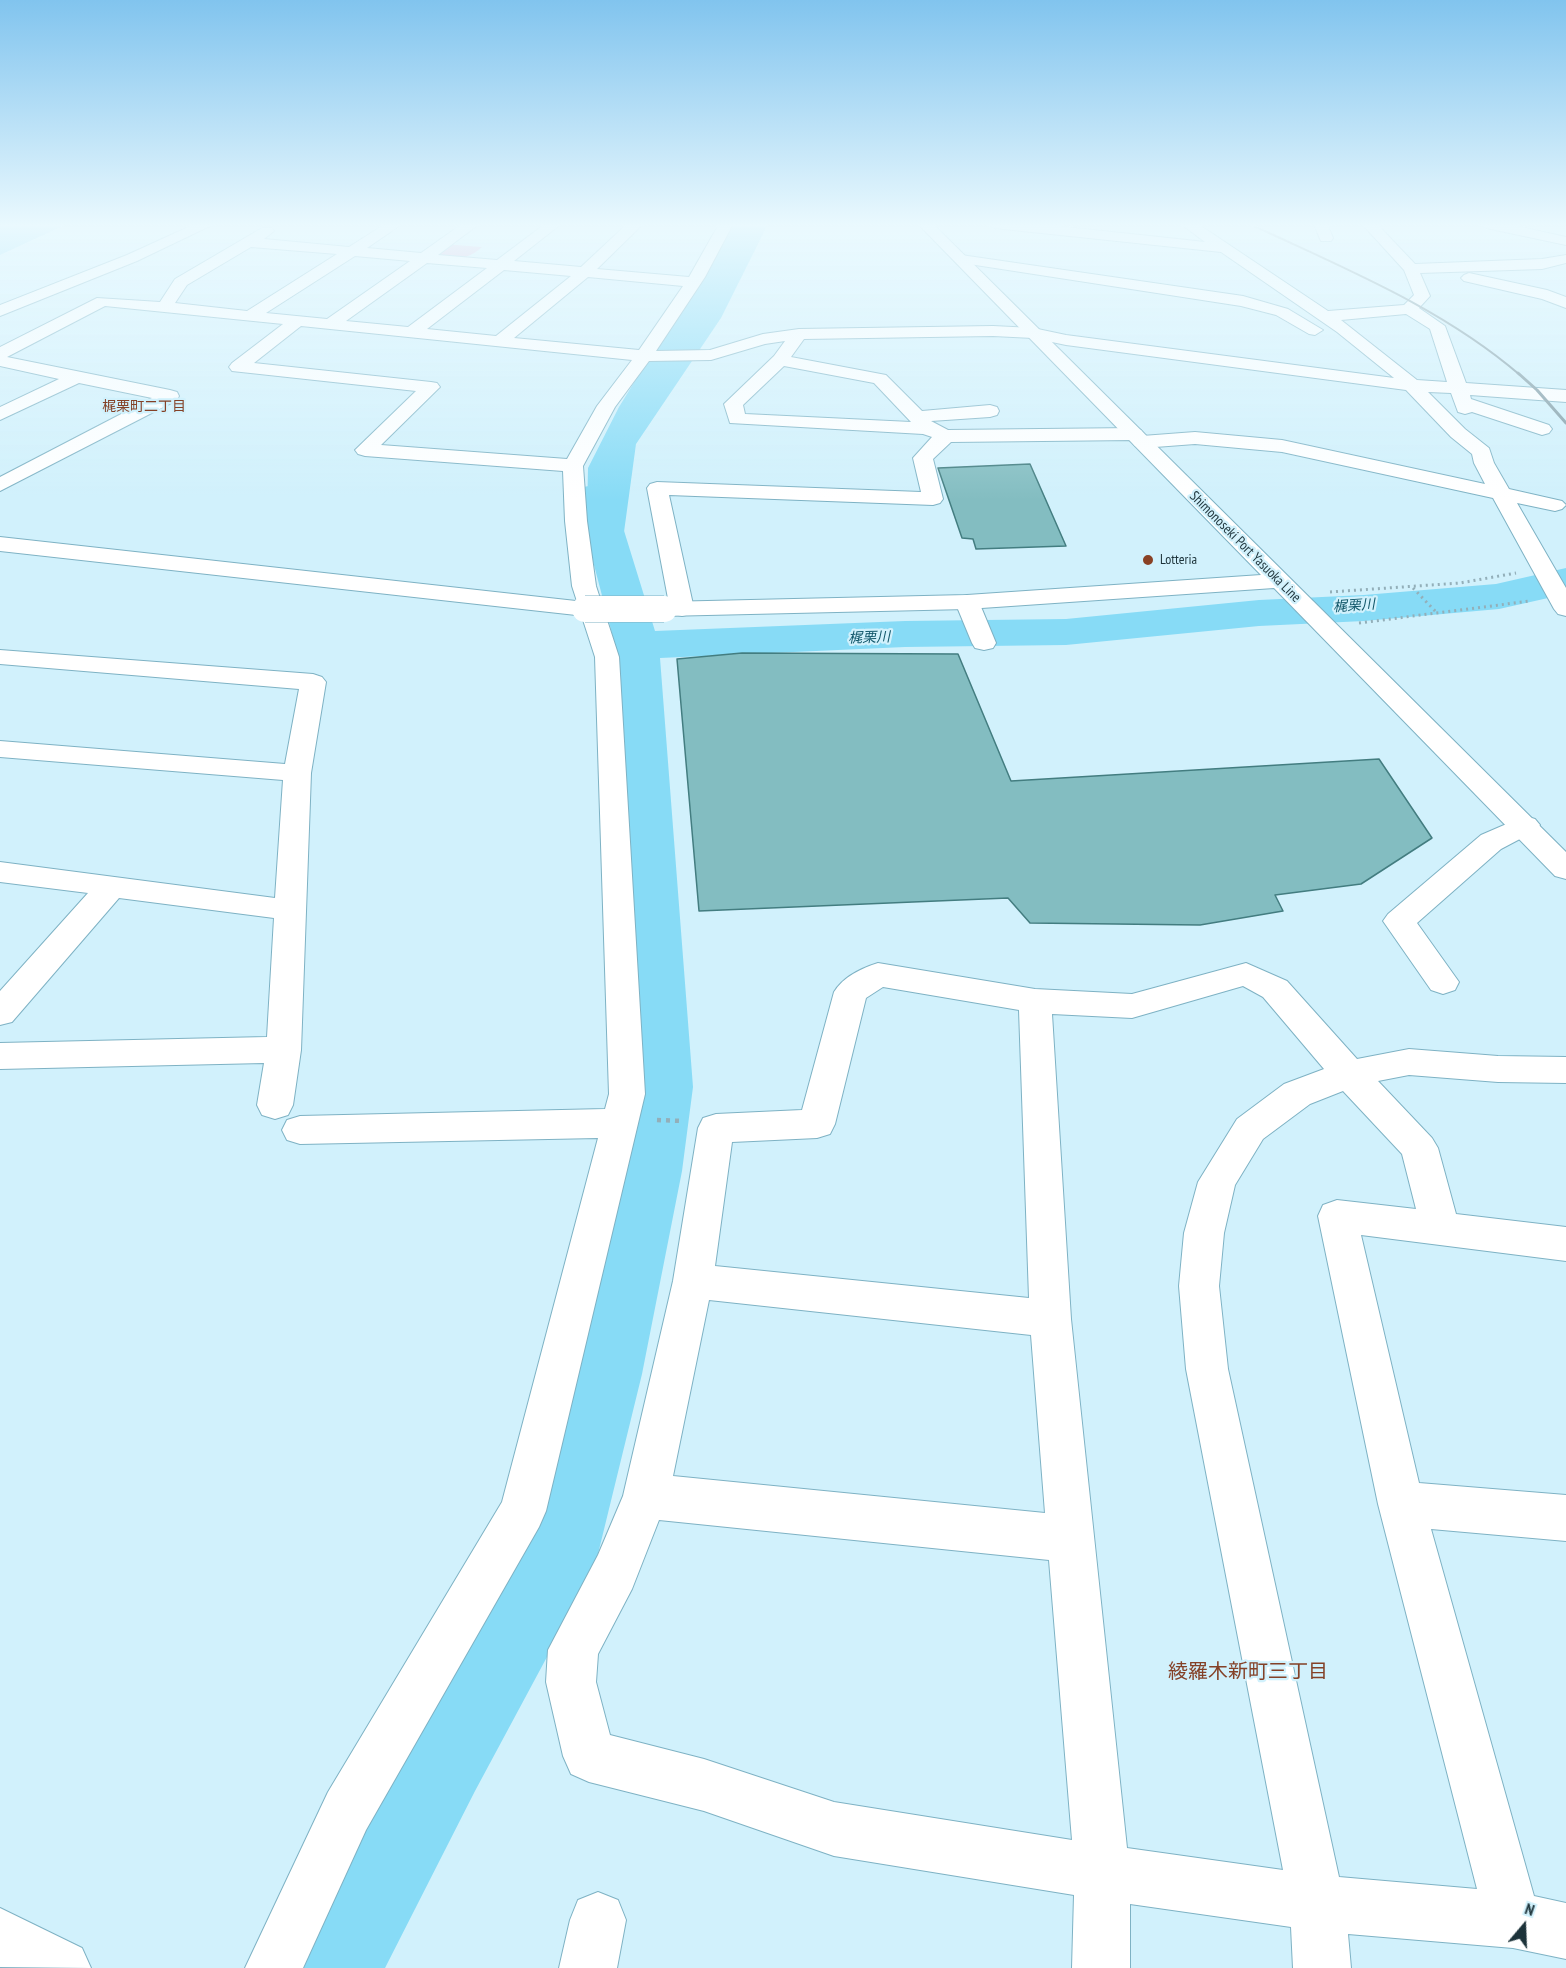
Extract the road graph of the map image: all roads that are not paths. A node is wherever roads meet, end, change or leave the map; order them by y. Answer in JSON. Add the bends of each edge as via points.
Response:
{"nodes":[{"id":1,"x":18,"y":316,"type":"edge"},
{"id":2,"x":75,"y":316,"type":"edge"},
{"id":3,"x":259,"y":316,"type":"edge"},
{"id":4,"x":342,"y":316,"type":"edge"},
{"id":5,"x":434,"y":316,"type":"edge"},
{"id":6,"x":531,"y":316,"type":"edge"},
{"id":7,"x":670,"y":316,"type":"edge"},
{"id":8,"x":1016,"y":316,"type":"edge"},
{"id":9,"x":1289,"y":316,"type":"edge"},
{"id":10,"x":1325,"y":316,"type":"edge"},
{"id":11,"x":1420,"y":316,"type":"edge"},
{"id":12,"x":299,"y":320,"type":"junction"},
{"id":13,"x":331,"y":324,"type":"junction"},
{"id":14,"x":0,"y":325,"type":"edge"},
{"id":15,"x":411,"y":333,"type":"junction"},
{"id":16,"x":1033,"y":333,"type":"junction"},
{"id":17,"x":799,"y":334,"type":"junction"},
{"id":18,"x":500,"y":341,"type":"junction"},
{"id":19,"x":0,"y":354,"type":"edge"},
{"id":20,"x":644,"y":356,"type":"junction"},
{"id":21,"x":780,"y":360,"type":"junction"},
{"id":22,"x":0,"y":361,"type":"edge"},
{"id":23,"x":1392,"y":367,"type":"junction"},
{"id":24,"x":855,"y":374,"type":"junction"},
{"id":25,"x":77,"y":377,"type":"junction"},
{"id":26,"x":1414,"y":385,"type":"junction"},
{"id":27,"x":838,"y":387,"type":"dead end"},
{"id":28,"x":1461,"y":395,"type":"junction"},
{"id":29,"x":1566,"y":397,"type":"edge"},
{"id":30,"x":990,"y":411,"type":"dead end"},
{"id":31,"x":0,"y":414,"type":"edge"},
{"id":32,"x":922,"y":423,"type":"junction"},
{"id":33,"x":1542,"y":429,"type":"dead end"},
{"id":34,"x":946,"y":435,"type":"junction"},
{"id":35,"x":1138,"y":438,"type":"junction"},
{"id":36,"x":1482,"y":452,"type":"junction"},
{"id":37,"x":573,"y":466,"type":"junction"},
{"id":38,"x":0,"y":485,"type":"edge"},
{"id":39,"x":1502,"y":494,"type":"junction"},
{"id":40,"x":1555,"y":505,"type":"dead end"},
{"id":41,"x":0,"y":544,"type":"edge"},
{"id":42,"x":1555,"y":589,"type":"edge"},
{"id":43,"x":1290,"y":592,"type":"junction"},
{"id":44,"x":967,"y":602,"type":"junction"},
{"id":45,"x":673,"y":609,"type":"junction"},
{"id":46,"x":984,"y":643,"type":"dead end"},
{"id":47,"x":0,"y":657,"type":"edge"},
{"id":48,"x":0,"y":749,"type":"edge"},
{"id":49,"x":297,"y":773,"type":"junction"},
{"id":50,"x":1525,"y":825,"type":"junction"},
{"id":51,"x":1566,"y":868,"type":"edge"},
{"id":52,"x":0,"y":872,"type":"edge"},
{"id":53,"x":110,"y":888,"type":"junction"},
{"id":54,"x":290,"y":910,"type":"junction"},
{"id":55,"x":1443,"y":982,"type":"dead end"},
{"id":56,"x":1035,"y":1001,"type":"junction"},
{"id":57,"x":0,"y":1013,"type":"edge"},
{"id":58,"x":284,"y":1050,"type":"junction"},
{"id":59,"x":0,"y":1056,"type":"edge"},
{"id":60,"x":1566,"y":1070,"type":"edge"},
{"id":61,"x":1349,"y":1074,"type":"junction"},
{"id":62,"x":274,"y":1105,"type":"dead end"},
{"id":63,"x":633,"y":1122,"type":"junction"},
{"id":64,"x":300,"y":1130,"type":"dead end"},
{"id":65,"x":1442,"y":1229,"type":"junction"},
{"id":66,"x":1566,"y":1244,"type":"edge"},
{"id":67,"x":693,"y":1281,"type":"junction"},
{"id":68,"x":1050,"y":1319,"type":"junction"},
{"id":69,"x":646,"y":1496,"type":"junction"},
{"id":70,"x":1401,"y":1504,"type":"junction"},
{"id":71,"x":1566,"y":1518,"type":"edge"},
{"id":72,"x":1070,"y":1539,"type":"junction"},
{"id":73,"x":1101,"y":1872,"type":"junction"},
{"id":74,"x":1317,"y":1903,"type":"junction"},
{"id":75,"x":1513,"y":1920,"type":"junction"},
{"id":76,"x":1566,"y":1931,"type":"edge"},
{"id":77,"x":0,"y":1936,"type":"edge"},
{"id":78,"x":62,"y":1968,"type":"edge"},
{"id":79,"x":274,"y":1968,"type":"edge"},
{"id":80,"x":1101,"y":1968,"type":"edge"},
{"id":81,"x":1322,"y":1968,"type":"edge"}],
"edges":[{"from":1,"to":14,"type":"main road"},
{"from":2,"to":19,"type":"main road"},
{"from":3,"to":12,"type":"main road"},
{"from":4,"to":13,"type":"main road"},
{"from":5,"to":15,"type":"main road"},
{"from":6,"to":18,"type":"main road"},
{"from":7,"to":20,"type":"main road"},
{"from":8,"to":16,"type":"main road","name":"Shimonoseki Port Yasuoka Line"},
{"from":9,"to":23,"type":"main road","via":[[1373,361]]},
{"from":10,"to":23,"type":"main road"},
{"from":11,"to":28,"type":"main road","via":[[1437,326]]},
{"from":12,"to":13,"type":"main road"},
{"from":12,"to":37,"type":"main road","via":[[238,367],[431,387],[365,450]]},
{"from":13,"to":15,"type":"main road"},
{"from":15,"to":18,"type":"main road"},
{"from":16,"to":17,"type":"main road"},
{"from":16,"to":26,"type":"main road"},
{"from":16,"to":35,"type":"main road","name":"Shimonoseki Port Yasuoka Line"},
{"from":17,"to":20,"type":"main road","via":[[764,339],[711,355]]},
{"from":17,"to":21,"type":"main road"},
{"from":18,"to":20,"type":"main road"},
{"from":20,"to":37,"type":"main road","via":[[606,406]]},
{"from":21,"to":24,"type":"main road"},
{"from":21,"to":32,"type":"main road","via":[[733,404],[737,419]]},
{"from":22,"to":25,"type":"main road"},
{"from":23,"to":26,"type":"main road"},
{"from":24,"to":27,"type":"main road"},
{"from":24,"to":32,"type":"main road","via":[[880,379]]},
{"from":25,"to":31,"type":"main road"},
{"from":25,"to":38,"type":"main road","via":[[170,396]]},
{"from":26,"to":28,"type":"main road"},
{"from":26,"to":36,"type":"main road","via":[[1467,442]]},
{"from":28,"to":29,"type":"main road"},
{"from":28,"to":33,"type":"main road"},
{"from":28,"to":36,"type":"main road"},
{"from":30,"to":32,"type":"main road"},
{"from":32,"to":34,"type":"main road"},
{"from":34,"to":35,"type":"main road"},
{"from":34,"to":45,"type":"main road","via":[[923,458],[933,499],[657,488]]},
{"from":35,"to":39,"type":"main road","via":[[1195,438],[1282,447]]},
{"from":35,"to":43,"type":"main road","name":"Shimonoseki Port Yasuoka Line"},
{"from":36,"to":39,"type":"main road"},
{"from":37,"to":63,"type":"main road","via":[[584,586],[607,657],[627,1094]]},
{"from":39,"to":40,"type":"main road"},
{"from":39,"to":42,"type":"main road"},
{"from":41,"to":45,"type":"main road","bridge":true,"via":[[585,609]]},
{"from":43,"to":44,"type":"main road"},
{"from":43,"to":50,"type":"main road","name":"Shimonoseki Port Yasuoka Line"},
{"from":44,"to":45,"type":"main road"},
{"from":44,"to":46,"type":"main road"},
{"from":47,"to":49,"type":"main road","via":[[314,682]]},
{"from":48,"to":49,"type":"main road"},
{"from":49,"to":54,"type":"main road"},
{"from":50,"to":51,"type":"main road","name":"Shimonoseki Port Yasuoka Line"},
{"from":50,"to":55,"type":"main road","via":[[1491,842],[1399,921]]},
{"from":52,"to":53,"type":"main road"},
{"from":53,"to":54,"type":"main road"},
{"from":53,"to":57,"type":"main road"},
{"from":54,"to":58,"type":"main road"},
{"from":56,"to":61,"type":"main road","via":[[1132,1006],[1246,974],[1275,989]]},
{"from":56,"to":67,"type":"main road","via":[[878,975],[851,992],[817,1124],[716,1128]]},
{"from":56,"to":68,"type":"main road"},
{"from":58,"to":59,"type":"main road"},
{"from":58,"to":62,"type":"main road"},
{"from":60,"to":61,"type":"main road","via":[[1409,1062]]},
{"from":61,"to":65,"type":"main road","via":[[1419,1148]]},
{"from":61,"to":74,"type":"main road","via":[[1297,1094],[1250,1130],[1217,1182],[1204,1233],[1199,1286],[1207,1369]]},
{"from":63,"to":64,"type":"main road"},
{"from":63,"to":79,"type":"main road","via":[[523,1511],[347,1811]]},
{"from":65,"to":66,"type":"main road"},
{"from":65,"to":70,"type":"main road","via":[[1337,1216]]},
{"from":67,"to":68,"type":"main road"},
{"from":67,"to":69,"type":"main road"},
{"from":68,"to":72,"type":"main road"},
{"from":69,"to":72,"type":"main road"},
{"from":69,"to":73,"type":"main road","via":[[615,1572],[573,1650],[571,1682],[589,1756],[704,1785],[834,1829]]},
{"from":70,"to":71,"type":"main road"},
{"from":70,"to":75,"type":"main road"},
{"from":72,"to":73,"type":"main road"},
{"from":73,"to":74,"type":"main road"},
{"from":73,"to":80,"type":"main road"},
{"from":74,"to":75,"type":"main road"},
{"from":74,"to":81,"type":"main road"},
{"from":75,"to":76,"type":"main road"},
{"from":77,"to":78,"type":"main road"}]}
